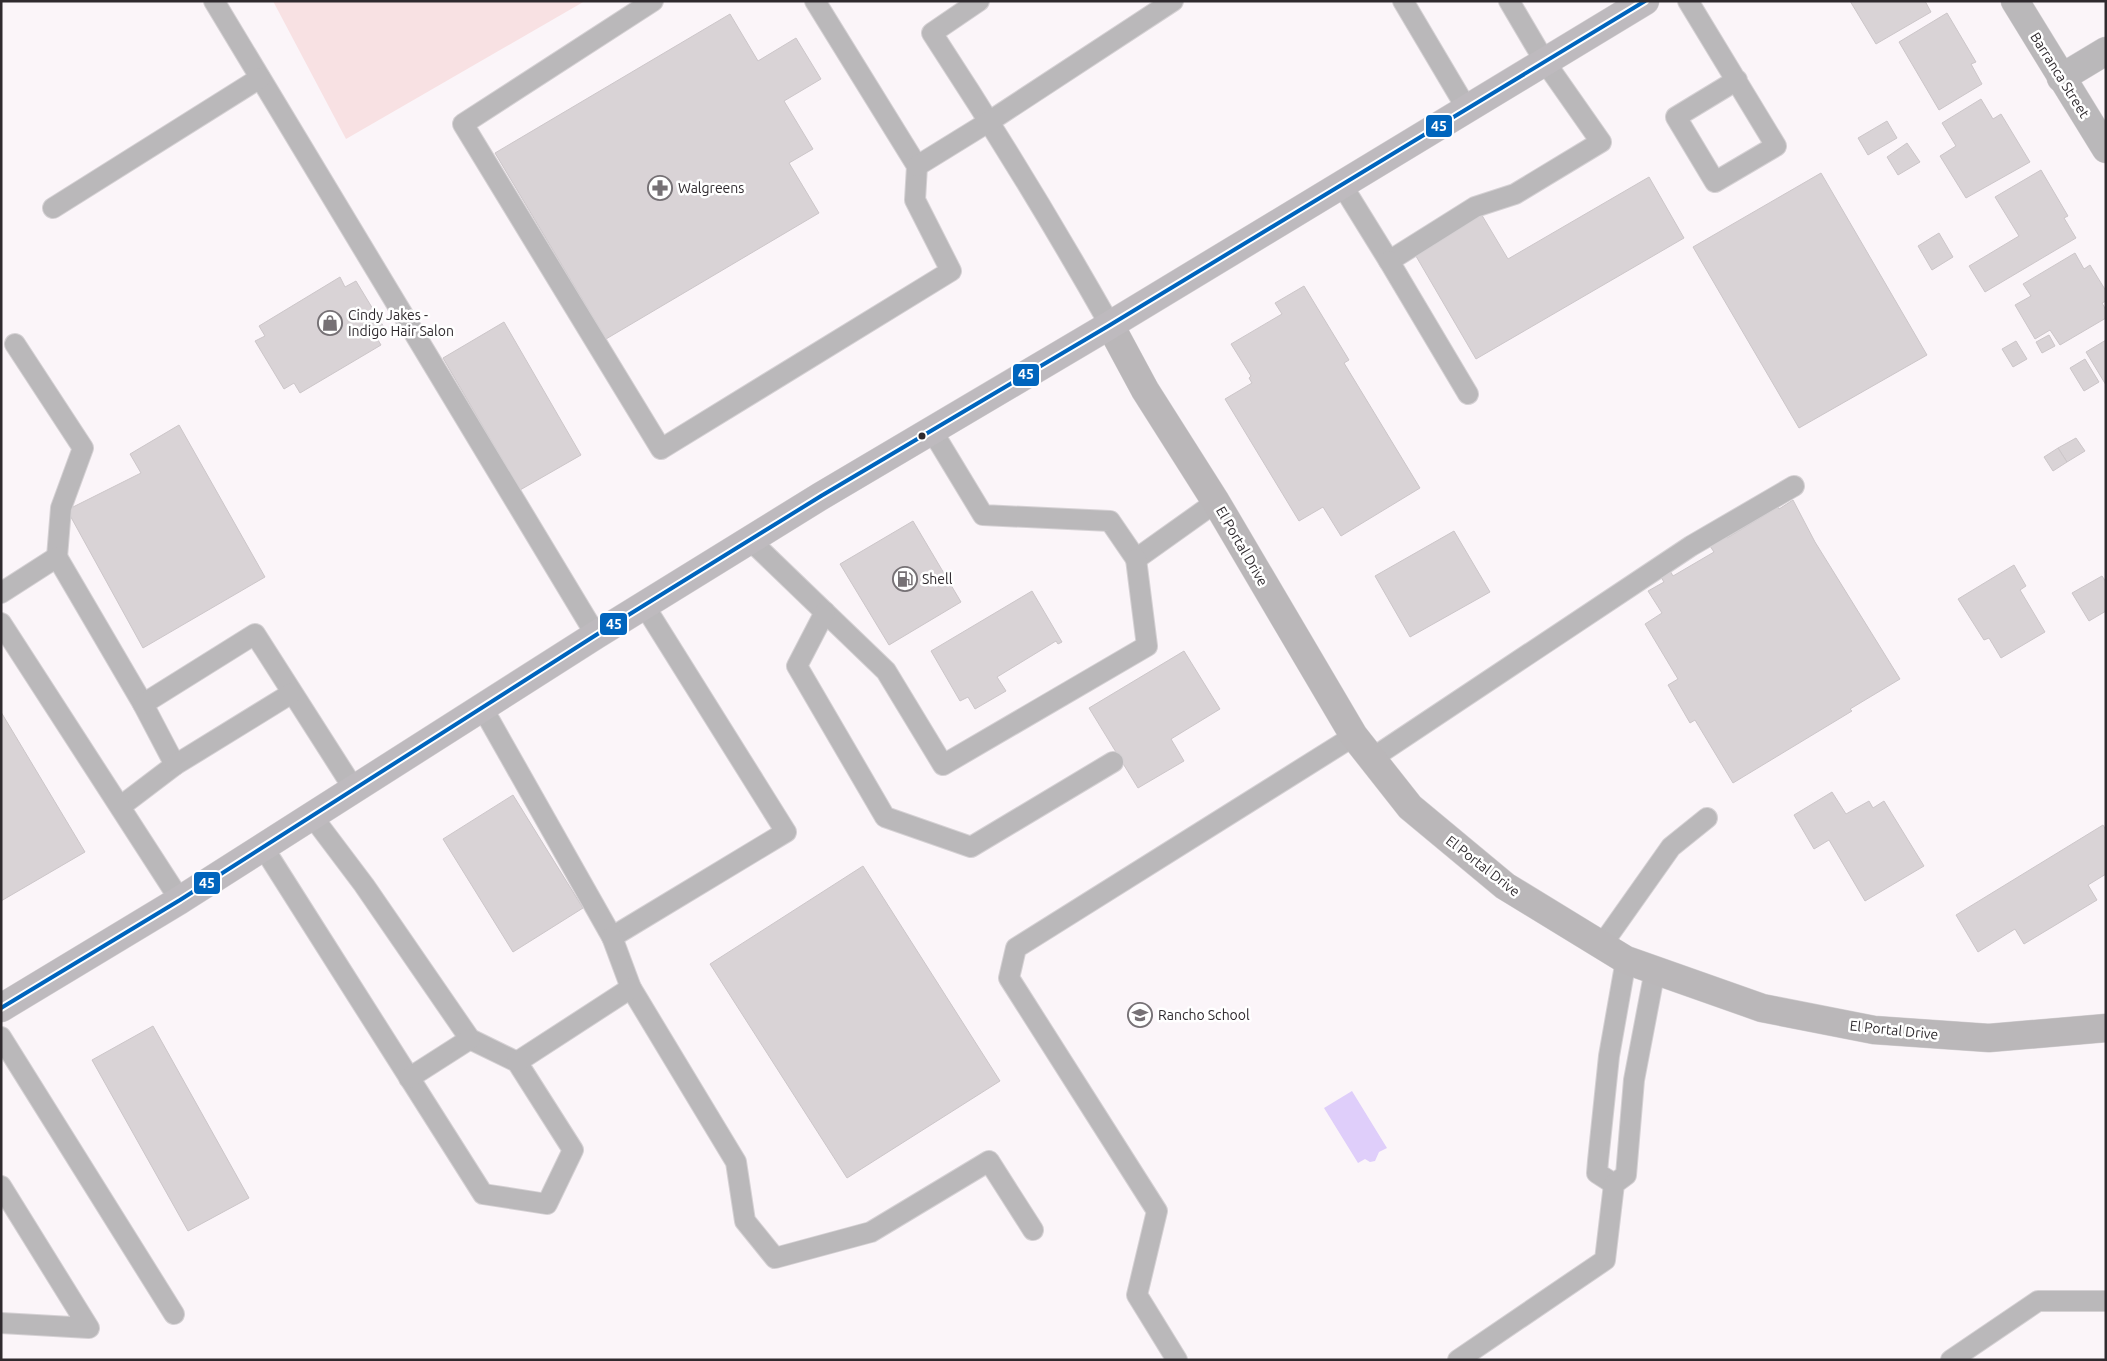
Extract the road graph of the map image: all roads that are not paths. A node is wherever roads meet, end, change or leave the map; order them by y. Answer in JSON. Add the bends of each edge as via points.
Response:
{"nodes":[{"id":1,"x":214,"y":1,"type":"edge"},
{"id":2,"x":654,"y":1,"type":"edge"},
{"id":3,"x":815,"y":1,"type":"edge"},
{"id":4,"x":979,"y":1,"type":"edge"},
{"id":5,"x":1173,"y":1,"type":"edge"},
{"id":6,"x":1403,"y":1,"type":"edge"},
{"id":7,"x":1509,"y":1,"type":"edge"},
{"id":8,"x":1688,"y":1,"type":"edge"},
{"id":9,"x":2015,"y":1,"type":"edge"},
{"id":10,"x":1637,"y":3,"type":"edge"},
{"id":11,"x":2106,"y":51,"type":"edge"},
{"id":12,"x":1545,"y":62,"type":"junction"},
{"id":13,"x":260,"y":78,"type":"junction"},
{"id":14,"x":2061,"y":78,"type":"junction"},
{"id":15,"x":1737,"y":80,"type":"junction"},
{"id":16,"x":1467,"y":109,"type":"junction"},
{"id":17,"x":990,"y":121,"type":"junction"},
{"id":18,"x":2106,"y":149,"type":"edge"},
{"id":19,"x":917,"y":166,"type":"junction"},
{"id":20,"x":1342,"y":185,"type":"junction"},
{"id":21,"x":53,"y":208,"type":"dead end"},
{"id":22,"x":1389,"y":260,"type":"junction"},
{"id":23,"x":1110,"y":325,"type":"junction"},
{"id":24,"x":15,"y":344,"type":"dead end"},
{"id":25,"x":1468,"y":394,"type":"dead end"},
{"id":26,"x":932,"y":429,"type":"junction"},
{"id":27,"x":1794,"y":486,"type":"dead end"},
{"id":28,"x":1216,"y":502,"type":"junction"},
{"id":29,"x":749,"y":540,"type":"junction"},
{"id":30,"x":57,"y":557,"type":"junction"},
{"id":31,"x":1136,"y":559,"type":"junction"},
{"id":32,"x":1,"y":593,"type":"edge"},
{"id":33,"x":644,"y":605,"type":"junction"},
{"id":34,"x":824,"y":612,"type":"junction"},
{"id":35,"x":1,"y":623,"type":"edge"},
{"id":36,"x":596,"y":635,"type":"junction"},
{"id":37,"x":292,"y":694,"type":"junction"},
{"id":38,"x":144,"y":704,"type":"junction"},
{"id":39,"x":482,"y":708,"type":"junction"},
{"id":40,"x":1354,"y":736,"type":"junction"},
{"id":41,"x":1371,"y":759,"type":"junction"},
{"id":42,"x":1113,"y":762,"type":"dead end"},
{"id":43,"x":175,"y":765,"type":"junction"},
{"id":44,"x":354,"y":789,"type":"junction"},
{"id":45,"x":121,"y":806,"type":"junction"},
{"id":46,"x":312,"y":816,"type":"junction"},
{"id":47,"x":1707,"y":818,"type":"dead end"},
{"id":48,"x":263,"y":847,"type":"junction"},
{"id":49,"x":180,"y":900,"type":"junction"},
{"id":50,"x":612,"y":937,"type":"junction"},
{"id":51,"x":1601,"y":946,"type":"junction"},
{"id":52,"x":1626,"y":960,"type":"junction"},
{"id":53,"x":1655,"y":970,"type":"junction"},
{"id":54,"x":631,"y":988,"type":"junction"},
{"id":55,"x":1,"y":1008,"type":"edge"},
{"id":56,"x":2106,"y":1028,"type":"edge"},
{"id":57,"x":1,"y":1037,"type":"edge"},
{"id":58,"x":470,"y":1039,"type":"junction"},
{"id":59,"x":517,"y":1062,"type":"junction"},
{"id":60,"x":409,"y":1078,"type":"junction"},
{"id":61,"x":1614,"y":1184,"type":"junction"},
{"id":62,"x":1,"y":1186,"type":"edge"},
{"id":63,"x":1033,"y":1230,"type":"dead end"},
{"id":64,"x":2106,"y":1301,"type":"edge"},
{"id":65,"x":174,"y":1314,"type":"dead end"},
{"id":66,"x":1,"y":1323,"type":"edge"},
{"id":67,"x":1178,"y":1360,"type":"edge"},
{"id":68,"x":1458,"y":1360,"type":"edge"},
{"id":69,"x":1952,"y":1360,"type":"edge"}],
"edges":[{"from":1,"to":13,"type":"lane"},
{"from":2,"to":19,"type":"lane","via":[[462,124],[661,449],[951,271],[915,200]]},
{"from":3,"to":19,"type":"lane"},
{"from":4,"to":17,"type":"lane","via":[[932,33]]},
{"from":5,"to":17,"type":"lane"},
{"from":6,"to":16,"type":"lane"},
{"from":7,"to":12,"type":"lane"},
{"from":8,"to":15,"type":"lane"},
{"from":9,"to":14,"type":"street","name":"Barranca Street"},
{"from":10,"to":12,"type":"main road"},
{"from":11,"to":14,"type":"street"},
{"from":12,"to":16,"type":"main road"},
{"from":12,"to":22,"type":"lane","via":[[1601,142],[1515,194],[1475,207]]},
{"from":13,"to":21,"type":"lane"},
{"from":13,"to":36,"type":"lane"},
{"from":14,"to":18,"type":"street","name":"Barranca Street"},
{"from":15,"to":15,"type":"lane","via":[[1776,146],[1715,182],[1676,117]]},
{"from":16,"to":20,"type":"main road"},
{"from":17,"to":19,"type":"lane"},
{"from":17,"to":23,"type":"lane"},
{"from":20,"to":22,"type":"lane"},
{"from":20,"to":23,"type":"main road"},
{"from":22,"to":25,"type":"lane"},
{"from":23,"to":26,"type":"main road"},
{"from":23,"to":28,"type":"main road","name":"El Portal Drive","via":[[1145,390]]},
{"from":24,"to":30,"type":"lane","via":[[83,448],[61,508]]},
{"from":26,"to":29,"type":"main road"},
{"from":26,"to":31,"type":"lane","via":[[983,515],[1110,521]]},
{"from":27,"to":41,"type":"lane","via":[[1691,546]]},
{"from":28,"to":31,"type":"lane"},
{"from":28,"to":40,"type":"main road","name":"El Portal Drive"},
{"from":29,"to":33,"type":"main road"},
{"from":29,"to":34,"type":"lane"},
{"from":30,"to":32,"type":"lane"},
{"from":30,"to":38,"type":"lane"},
{"from":31,"to":34,"type":"lane","via":[[1147,646],[943,765],[886,671]]},
{"from":33,"to":36,"type":"main road"},
{"from":33,"to":50,"type":"lane","via":[[786,832]]},
{"from":34,"to":42,"type":"lane","via":[[797,666],[885,817],[970,848]]},
{"from":35,"to":45,"type":"lane"},
{"from":36,"to":39,"type":"main road"},
{"from":37,"to":38,"type":"lane","via":[[255,634]]},
{"from":37,"to":43,"type":"lane"},
{"from":37,"to":44,"type":"lane"},
{"from":38,"to":43,"type":"lane"},
{"from":39,"to":44,"type":"main road"},
{"from":39,"to":50,"type":"lane"},
{"from":40,"to":41,"type":"main road","name":"El Portal Drive"},
{"from":40,"to":67,"type":"lane","via":[[1016,948],[1009,978],[1157,1211],[1138,1295]]},
{"from":41,"to":51,"type":"main road","name":"El Portal Drive","via":[[1410,806],[1506,886]]},
{"from":43,"to":45,"type":"lane"},
{"from":44,"to":46,"type":"main road"},
{"from":45,"to":49,"type":"lane"},
{"from":46,"to":48,"type":"main road"},
{"from":46,"to":58,"type":"lane","via":[[364,885]]},
{"from":47,"to":51,"type":"lane","via":[[1671,847]]},
{"from":48,"to":49,"type":"main road"},
{"from":48,"to":60,"type":"lane"},
{"from":49,"to":55,"type":"main road"},
{"from":50,"to":54,"type":"lane"},
{"from":51,"to":52,"type":"main road","name":"El Portal Drive"},
{"from":52,"to":53,"type":"main road","name":"El Portal Drive"},
{"from":52,"to":61,"type":"lane","via":[[1609,1056],[1597,1173]]},
{"from":53,"to":56,"type":"main road","name":"El Portal Drive","via":[[1762,1008],[1874,1030],[1989,1038]]},
{"from":53,"to":61,"type":"lane","via":[[1634,1080],[1626,1175]]},
{"from":54,"to":59,"type":"lane"},
{"from":54,"to":63,"type":"lane","via":[[736,1162],[745,1221],[775,1258],[871,1232],[989,1162]]},
{"from":57,"to":65,"type":"lane"},
{"from":58,"to":59,"type":"lane"},
{"from":58,"to":60,"type":"lane"},
{"from":59,"to":60,"type":"lane","via":[[573,1150],[546,1204],[483,1194]]},
{"from":61,"to":68,"type":"lane","via":[[1605,1260]]},
{"from":62,"to":66,"type":"lane","via":[[89,1328]]},
{"from":64,"to":69,"type":"lane","via":[[2038,1301]]}]}
